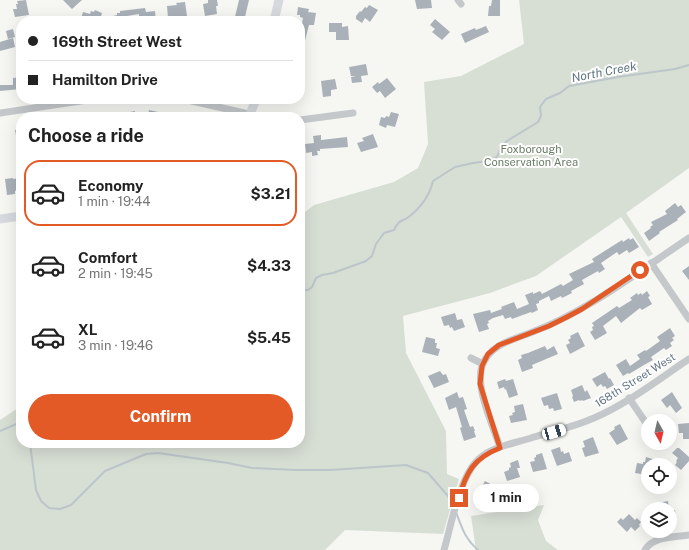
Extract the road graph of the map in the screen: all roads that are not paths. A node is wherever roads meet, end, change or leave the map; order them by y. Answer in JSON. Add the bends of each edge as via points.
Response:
{"nodes":[{"id":1,"x":279,"y":0,"type":"edge"},
{"id":2,"x":275,"y":16,"type":"edge"},
{"id":3,"x":60,"y":104,"type":"edge"},
{"id":4,"x":203,"y":104,"type":"edge"},
{"id":5,"x":234,"y":112,"type":"edge"},
{"id":6,"x":0,"y":113,"type":"edge"},
{"id":7,"x":353,"y":113,"type":"dead end"},
{"id":8,"x":305,"y":119,"type":"edge"},
{"id":9,"x":16,"y":217,"type":"edge"},
{"id":10,"x":0,"y":219,"type":"edge"},
{"id":11,"x":689,"y":238,"type":"edge"},
{"id":12,"x":651,"y":263,"type":"junction"},
{"id":13,"x":689,"y":319,"type":"edge"},
{"id":14,"x":472,"y":358,"type":"dead end"},
{"id":15,"x":689,"y":358,"type":"edge"},
{"id":16,"x":483,"y":364,"type":"junction"},
{"id":17,"x":630,"y":398,"type":"junction"},
{"id":18,"x":641,"y":415,"type":"edge"},
{"id":19,"x":500,"y":448,"type":"junction"},
{"id":20,"x":689,"y":535,"type":"edge"},
{"id":21,"x":444,"y":550,"type":"edge"},
{"id":22,"x":645,"y":550,"type":"edge"}],
"edges":[{"from":1,"to":2,"type":"street"},
{"from":3,"to":6,"type":"street"},
{"from":4,"to":5,"type":"street"},
{"from":7,"to":8,"type":"street"},
{"from":9,"to":10,"type":"street"},
{"from":11,"to":12,"type":"street"},
{"from":12,"to":13,"type":"street"},
{"from":12,"to":16,"type":"street","via":[[582,309],[549,326],[499,345],[488,354]]},
{"from":14,"to":16,"type":"street"},
{"from":15,"to":17,"type":"street","name":"168th Street West"},
{"from":16,"to":19,"type":"street","via":[[480,376],[482,392]]},
{"from":17,"to":18,"type":"street"},
{"from":17,"to":19,"type":"street","name":"168th Street West","via":[[582,423]]},
{"from":19,"to":21,"type":"street","name":"168th Street West","via":[[482,456],[468,473]]},
{"from":20,"to":22,"type":"street","via":[[654,541],[648,544]]}]}
